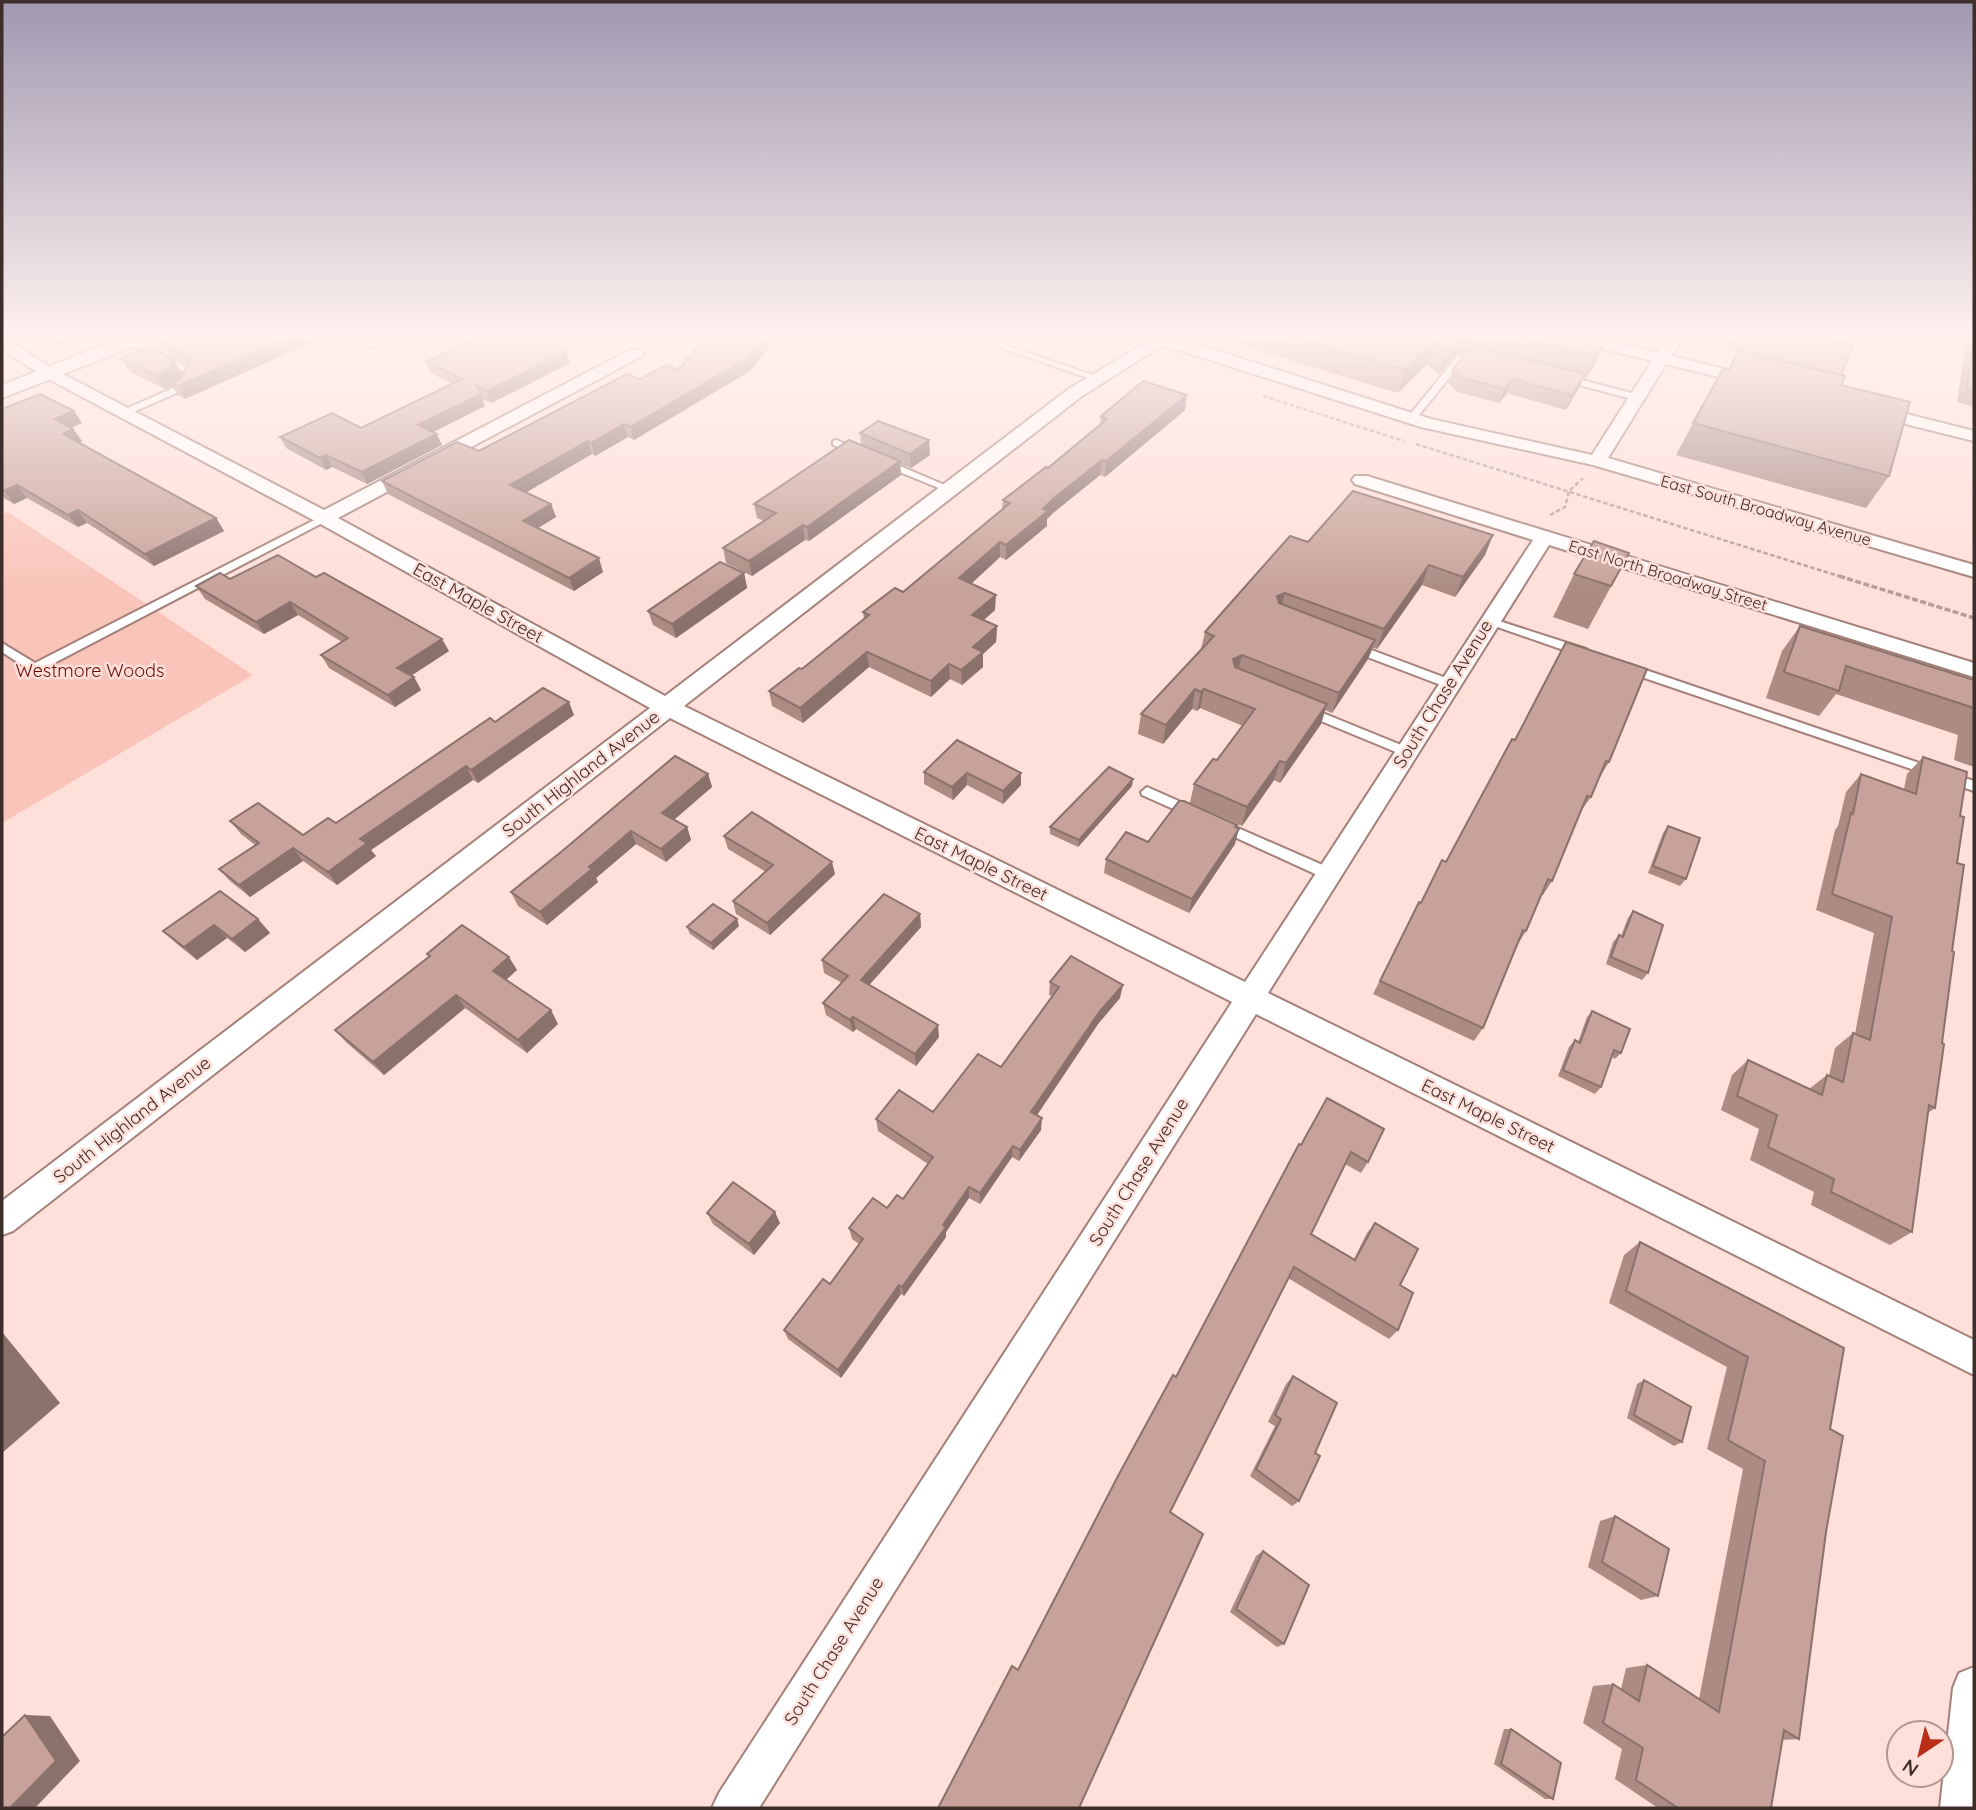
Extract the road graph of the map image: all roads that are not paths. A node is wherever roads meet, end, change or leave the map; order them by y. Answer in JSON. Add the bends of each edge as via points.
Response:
{"nodes":[{"id":1,"x":140,"y":421,"type":"edge"},
{"id":2,"x":505,"y":421,"type":"edge"},
{"id":3,"x":1039,"y":421,"type":"edge"},
{"id":4,"x":1427,"y":421,"type":"edge"},
{"id":5,"x":1621,"y":421,"type":"edge"},
{"id":6,"x":1915,"y":421,"type":"edge"},
{"id":7,"x":1974,"y":436,"type":"edge"},
{"id":8,"x":836,"y":443,"type":"dead end"},
{"id":9,"x":862,"y":453,"type":"edge"},
{"id":10,"x":874,"y":458,"type":"edge"},
{"id":11,"x":1597,"y":461,"type":"junction"},
{"id":12,"x":1361,"y":480,"type":"dead end"},
{"id":13,"x":949,"y":489,"type":"junction"},
{"id":14,"x":324,"y":518,"type":"junction"},
{"id":15,"x":1531,"y":533,"type":"junction"},
{"id":16,"x":1974,"y":571,"type":"edge"},
{"id":17,"x":1490,"y":621,"type":"junction"},
{"id":18,"x":1340,"y":642,"type":"edge"},
{"id":19,"x":2,"y":647,"type":"edge"},
{"id":20,"x":1594,"y":657,"type":"edge"},
{"id":21,"x":1621,"y":666,"type":"edge"},
{"id":22,"x":1974,"y":670,"type":"edge"},
{"id":23,"x":1450,"y":684,"type":"junction"},
{"id":24,"x":1297,"y":706,"type":"edge"},
{"id":25,"x":667,"y":707,"type":"junction"},
{"id":26,"x":1407,"y":752,"type":"junction"},
{"id":27,"x":1974,"y":786,"type":"edge"},
{"id":28,"x":1147,"y":792,"type":"dead end"},
{"id":29,"x":1329,"y":874,"type":"junction"},
{"id":30,"x":1250,"y":998,"type":"junction"},
{"id":31,"x":2,"y":1220,"type":"edge"},
{"id":32,"x":1974,"y":1358,"type":"edge"},
{"id":33,"x":1974,"y":1688,"type":"edge"},
{"id":34,"x":734,"y":1808,"type":"edge"},
{"id":35,"x":1962,"y":1808,"type":"edge"}],
"edges":[{"from":1,"to":14,"type":"street","name":"East Maple Street"},
{"from":2,"to":14,"type":"street"},
{"from":3,"to":13,"type":"street","name":"South Highland Avenue"},
{"from":4,"to":11,"type":"street","name":"East South Broadway Avenue"},
{"from":5,"to":11,"type":"street"},
{"from":6,"to":7,"type":"street"},
{"from":8,"to":9,"type":"lane"},
{"from":10,"to":13,"type":"lane"},
{"from":11,"to":16,"type":"street","name":"East South Broadway Avenue"},
{"from":12,"to":15,"type":"street","name":"East North Broadway Street"},
{"from":13,"to":25,"type":"street","name":"South Highland Avenue"},
{"from":14,"to":19,"type":"lane","via":[[35,668]]},
{"from":14,"to":25,"type":"street","name":"East Maple Street"},
{"from":15,"to":17,"type":"street","name":"South Chase Avenue"},
{"from":15,"to":22,"type":"street","name":"East North Broadway Street"},
{"from":17,"to":20,"type":"lane"},
{"from":17,"to":23,"type":"street","name":"South Chase Avenue"},
{"from":18,"to":23,"type":"lane"},
{"from":21,"to":27,"type":"lane"},
{"from":23,"to":26,"type":"street","name":"South Chase Avenue"},
{"from":24,"to":26,"type":"lane"},
{"from":25,"to":30,"type":"street","name":"East Maple Street"},
{"from":25,"to":31,"type":"street","name":"South Highland Avenue"},
{"from":26,"to":29,"type":"street","name":"South Chase Avenue"},
{"from":28,"to":29,"type":"lane"},
{"from":29,"to":30,"type":"street","name":"South Chase Avenue"},
{"from":30,"to":32,"type":"street","name":"East Maple Street"},
{"from":30,"to":34,"type":"street","name":"South Chase Avenue"},
{"from":33,"to":35,"type":"street"}]}
